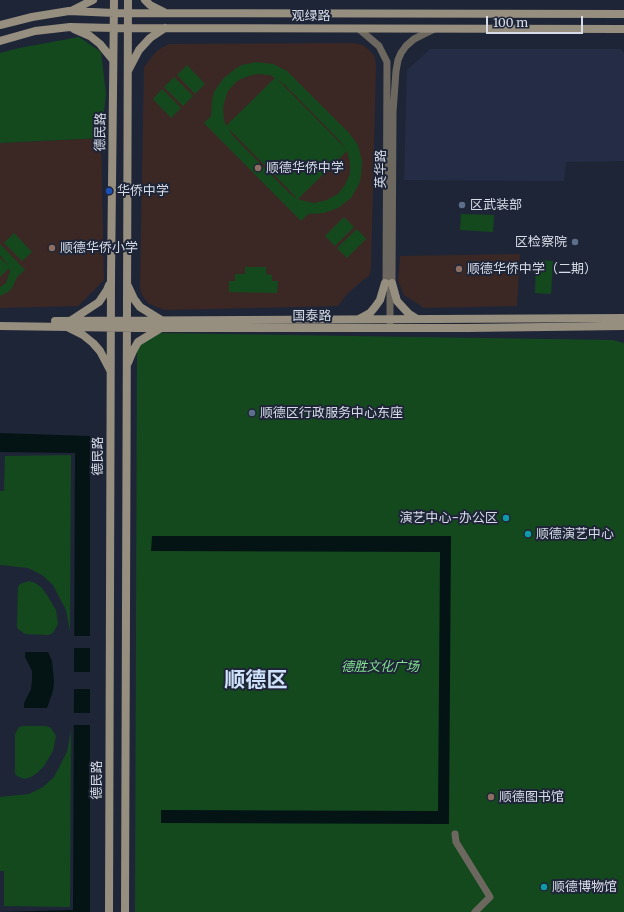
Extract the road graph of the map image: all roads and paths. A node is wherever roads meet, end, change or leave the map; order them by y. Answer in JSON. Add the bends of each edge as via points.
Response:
{"nodes":[{"id":1,"x":93,"y":0,"type":"edge"},
{"id":2,"x":114,"y":0,"type":"edge"},
{"id":3,"x":128,"y":0,"type":"edge"},
{"id":4,"x":144,"y":0,"type":"edge"},
{"id":5,"x":69,"y":12,"type":"junction"},
{"id":6,"x":114,"y":13,"type":"junction"},
{"id":7,"x":128,"y":13,"type":"junction"},
{"id":8,"x":165,"y":13,"type":"junction"},
{"id":9,"x":624,"y":14,"type":"edge"},
{"id":10,"x":0,"y":25,"type":"edge"},
{"id":11,"x":70,"y":27,"type":"junction"},
{"id":12,"x":114,"y":28,"type":"junction"},
{"id":13,"x":128,"y":28,"type":"junction"},
{"id":14,"x":165,"y":28,"type":"junction"},
{"id":15,"x":359,"y":29,"type":"junction"},
{"id":16,"x":434,"y":29,"type":"junction"},
{"id":17,"x":624,"y":29,"type":"edge"},
{"id":18,"x":0,"y":41,"type":"edge"},
{"id":19,"x":114,"y":60,"type":"junction"},
{"id":20,"x":128,"y":72,"type":"junction"},
{"id":21,"x":111,"y":278,"type":"junction"},
{"id":22,"x":126,"y":283,"type":"junction"},
{"id":23,"x":389,"y":283,"type":"junction"},
{"id":24,"x":624,"y":318,"type":"edge"},
{"id":25,"x":359,"y":319,"type":"junction"},
{"id":26,"x":420,"y":320,"type":"junction"},
{"id":27,"x":0,"y":321,"type":"edge"},
{"id":28,"x":68,"y":324,"type":"junction"},
{"id":29,"x":111,"y":324,"type":"junction"},
{"id":30,"x":126,"y":324,"type":"junction"},
{"id":31,"x":161,"y":324,"type":"junction"},
{"id":32,"x":388,"y":324,"type":"junction"},
{"id":33,"x":0,"y":326,"type":"edge"},
{"id":34,"x":624,"y":326,"type":"edge"},
{"id":35,"x":126,"y":368,"type":"junction"},
{"id":36,"x":111,"y":371,"type":"junction"},
{"id":37,"x":455,"y":834,"type":"dead end"},
{"id":38,"x":109,"y":912,"type":"edge"},
{"id":39,"x":125,"y":912,"type":"edge"},
{"id":40,"x":475,"y":912,"type":"edge"}],
"edges":[{"from":1,"to":5,"type":"main road"},
{"from":2,"to":6,"type":"main road","name":"德民路"},
{"from":3,"to":7,"type":"main road"},
{"from":4,"to":8,"type":"main road"},
{"from":5,"to":6,"type":"main road","name":"观绿路"},
{"from":5,"to":10,"type":"main road","name":"观绿路","via":[[32,16]]},
{"from":6,"to":7,"type":"main road","name":"观绿路"},
{"from":6,"to":12,"type":"main road","name":"德民路"},
{"from":7,"to":8,"type":"main road","name":"观绿路"},
{"from":7,"to":13,"type":"main road"},
{"from":8,"to":9,"type":"main road","name":"观绿路"},
{"from":11,"to":12,"type":"main road","name":"观绿路"},
{"from":11,"to":18,"type":"main road","name":"观绿路","via":[[35,31]]},
{"from":11,"to":19,"type":"main road","via":[[90,36]]},
{"from":12,"to":13,"type":"main road","name":"观绿路"},
{"from":12,"to":19,"type":"main road","name":"德民路"},
{"from":13,"to":14,"type":"main road","name":"观绿路"},
{"from":13,"to":20,"type":"main road"},
{"from":14,"to":15,"type":"main road","name":"观绿路"},
{"from":14,"to":20,"type":"main road","via":[[150,38],[139,50]]},
{"from":15,"to":16,"type":"main road","name":"观绿路"},
{"from":15,"to":23,"type":"street","name":"英华路","via":[[379,46],[387,62]]},
{"from":16,"to":17,"type":"main road","name":"观绿路"},
{"from":16,"to":23,"type":"street","name":"英华路","via":[[414,39],[398,60],[393,112]]},
{"from":19,"to":21,"type":"main road","name":"德民路"},
{"from":20,"to":22,"type":"main road"},
{"from":21,"to":28,"type":"main road","via":[[99,302]]},
{"from":21,"to":29,"type":"main road","name":"德民路"},
{"from":22,"to":30,"type":"main road"},
{"from":22,"to":31,"type":"main road","via":[[140,307]]},
{"from":23,"to":25,"type":"main road","via":[[375,307]]},
{"from":23,"to":26,"type":"main road","via":[[398,301],[409,314]]},
{"from":23,"to":32,"type":"street","name":"英华路"},
{"from":24,"to":26,"type":"main road","name":"国泰路"},
{"from":25,"to":31,"type":"main road","name":"国泰路"},
{"from":25,"to":32,"type":"main road","name":"国泰路"},
{"from":26,"to":32,"type":"main road","name":"国泰路"},
{"from":27,"to":28,"type":"main road","name":"国泰路"},
{"from":28,"to":29,"type":"main road","name":"国泰路"},
{"from":28,"to":33,"type":"main road","name":"国泰路"},
{"from":28,"to":36,"type":"main road","via":[[93,343]]},
{"from":29,"to":30,"type":"main road","name":"国泰路"},
{"from":29,"to":36,"type":"main road","name":"德民路"},
{"from":30,"to":31,"type":"main road","name":"国泰路"},
{"from":30,"to":35,"type":"main road"},
{"from":31,"to":32,"type":"main road","name":"国泰路"},
{"from":31,"to":35,"type":"main road","via":[[138,342]]},
{"from":32,"to":34,"type":"main road","name":"国泰路"},
{"from":35,"to":39,"type":"main road"},
{"from":36,"to":38,"type":"main road","name":"德民路"},
{"from":37,"to":40,"type":"street","via":[[456,842],[490,897]]}]}
